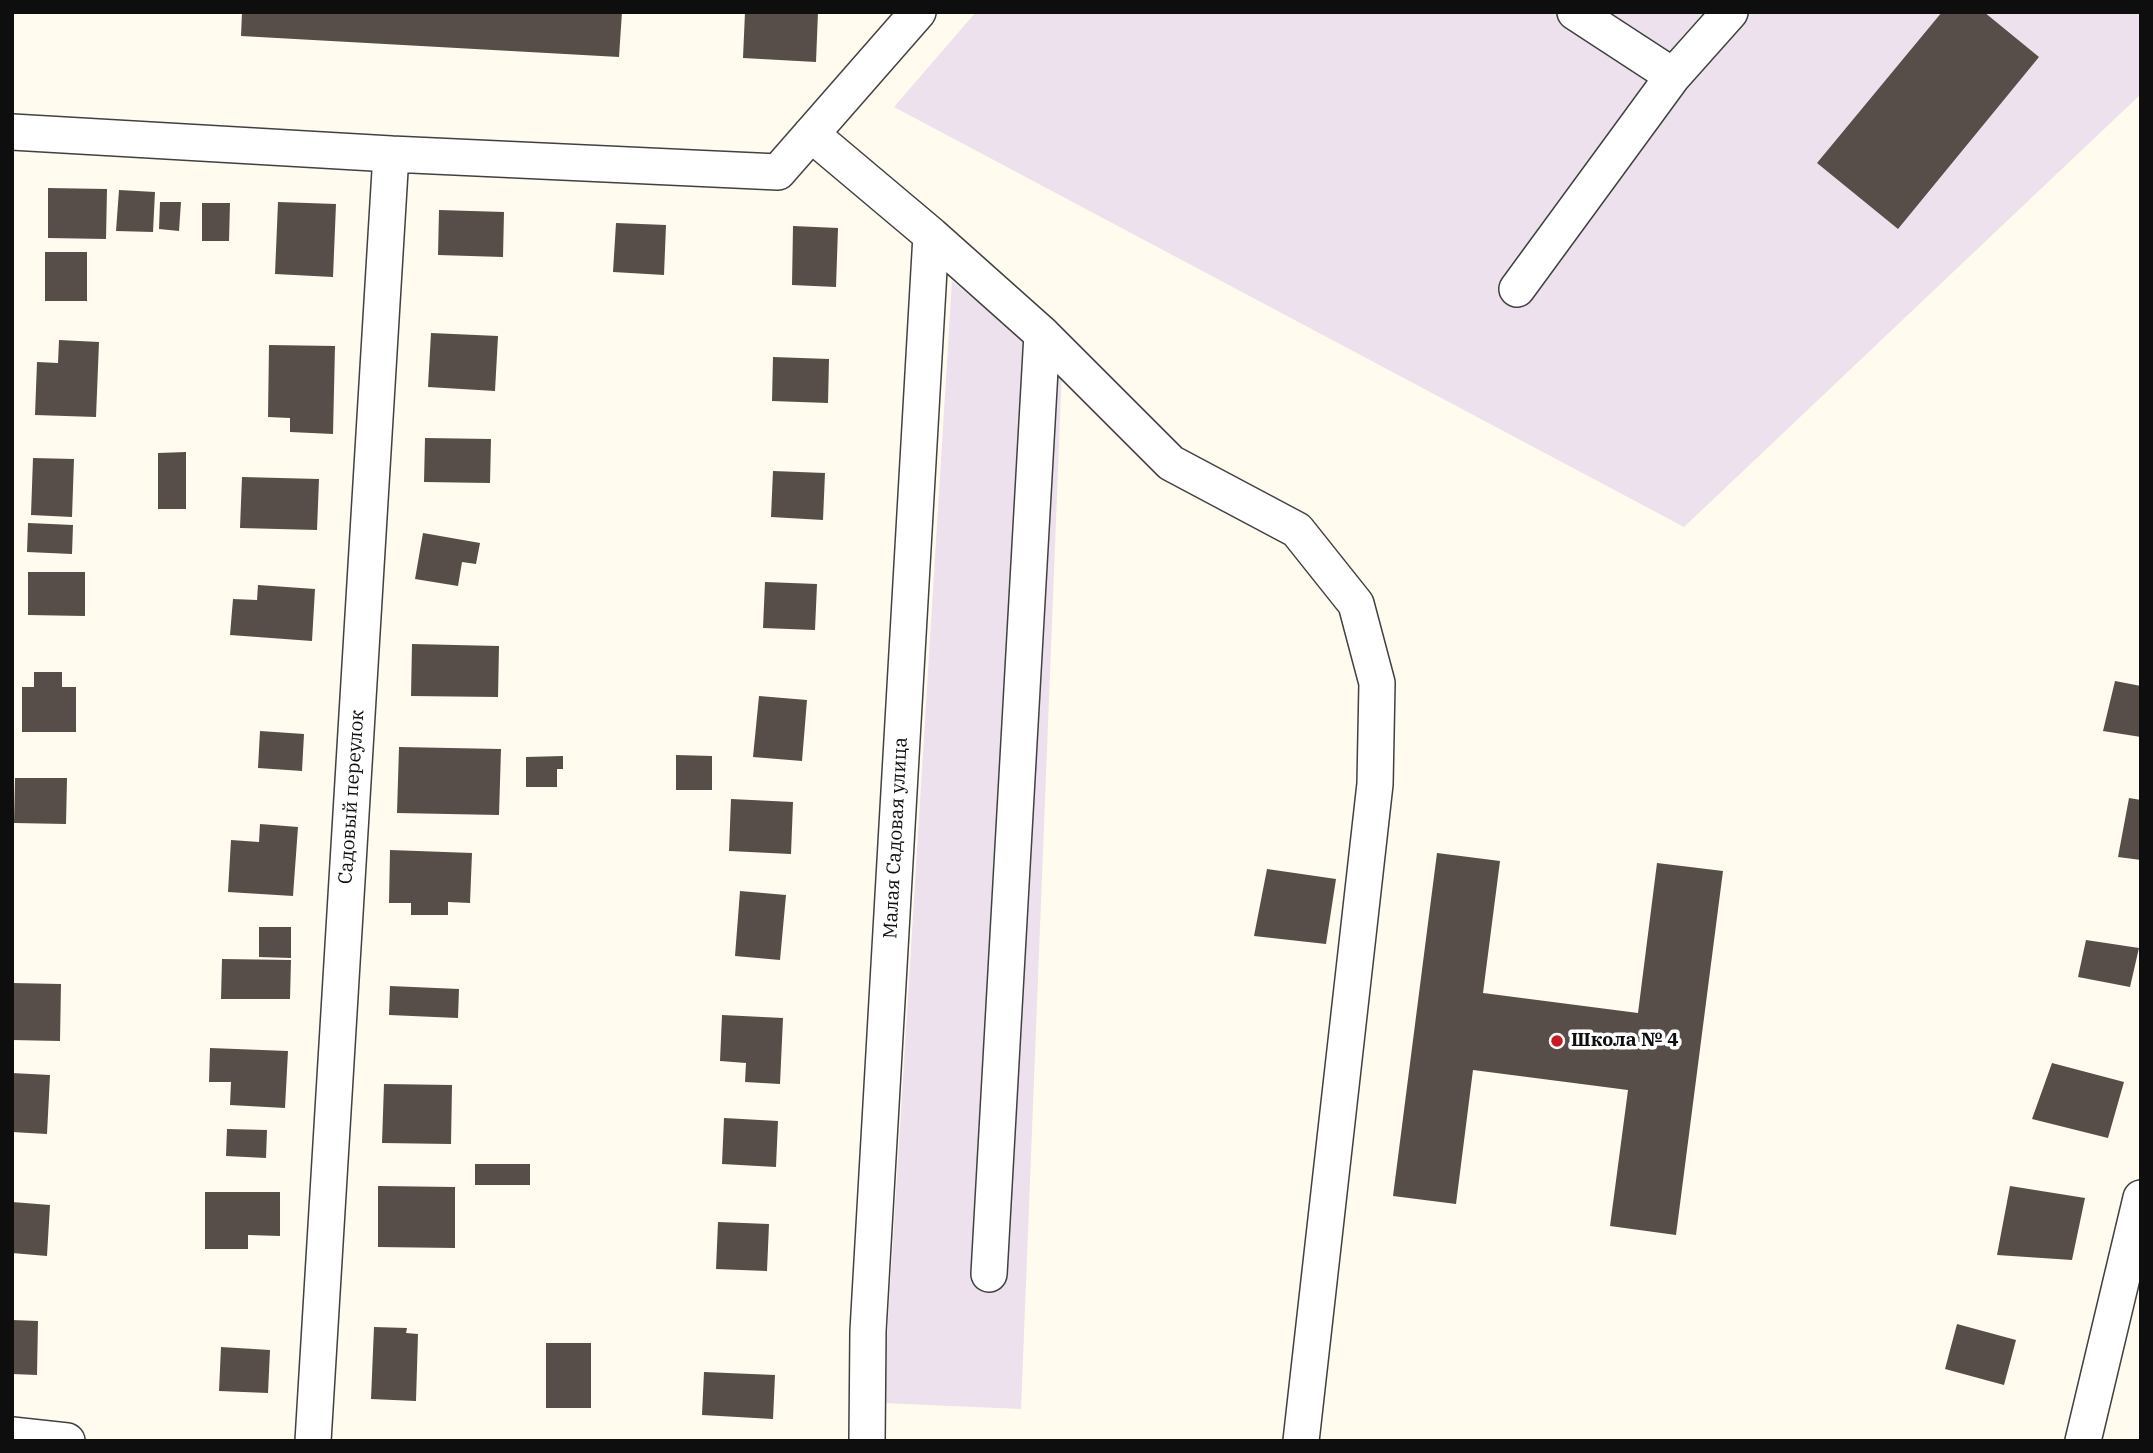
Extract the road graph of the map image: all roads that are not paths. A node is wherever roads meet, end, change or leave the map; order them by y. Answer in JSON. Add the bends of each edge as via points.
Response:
{"nodes":[{"id":1,"x":918,"y":12,"type":"edge"},
{"id":2,"x":1575,"y":12,"type":"edge"},
{"id":3,"x":1730,"y":12,"type":"edge"},
{"id":4,"x":1673,"y":76,"type":"junction"},
{"id":5,"x":12,"y":132,"type":"edge"},
{"id":6,"x":811,"y":134,"type":"junction"},
{"id":7,"x":391,"y":154,"type":"junction"},
{"id":8,"x":930,"y":235,"type":"junction"},
{"id":9,"x":1517,"y":289,"type":"dead end"},
{"id":10,"x":1042,"y":334,"type":"junction"},
{"id":11,"x":2141,"y":1198,"type":"edge"},
{"id":12,"x":989,"y":1274,"type":"dead end"},
{"id":13,"x":12,"y":1436,"type":"edge"},
{"id":14,"x":67,"y":1441,"type":"edge"},
{"id":15,"x":313,"y":1441,"type":"edge"},
{"id":16,"x":867,"y":1441,"type":"edge"},
{"id":17,"x":1301,"y":1441,"type":"edge"},
{"id":18,"x":2083,"y":1441,"type":"edge"}],
"edges":[{"from":1,"to":6,"type":"street"},
{"from":2,"to":4,"type":"street"},
{"from":3,"to":4,"type":"street"},
{"from":4,"to":9,"type":"street"},
{"from":5,"to":7,"type":"street"},
{"from":6,"to":7,"type":"street","via":[[778,172]]},
{"from":6,"to":8,"type":"street"},
{"from":7,"to":15,"type":"street","name":"Садовый переулок"},
{"from":8,"to":10,"type":"street"},
{"from":8,"to":16,"type":"street","name":"Малая Садовая улица","via":[[868,1331]]},
{"from":10,"to":12,"type":"street"},
{"from":10,"to":17,"type":"street","via":[[1171,463],[1297,530],[1356,604],[1377,683],[1375,784]]},
{"from":11,"to":18,"type":"street"},
{"from":13,"to":14,"type":"street"}]}
